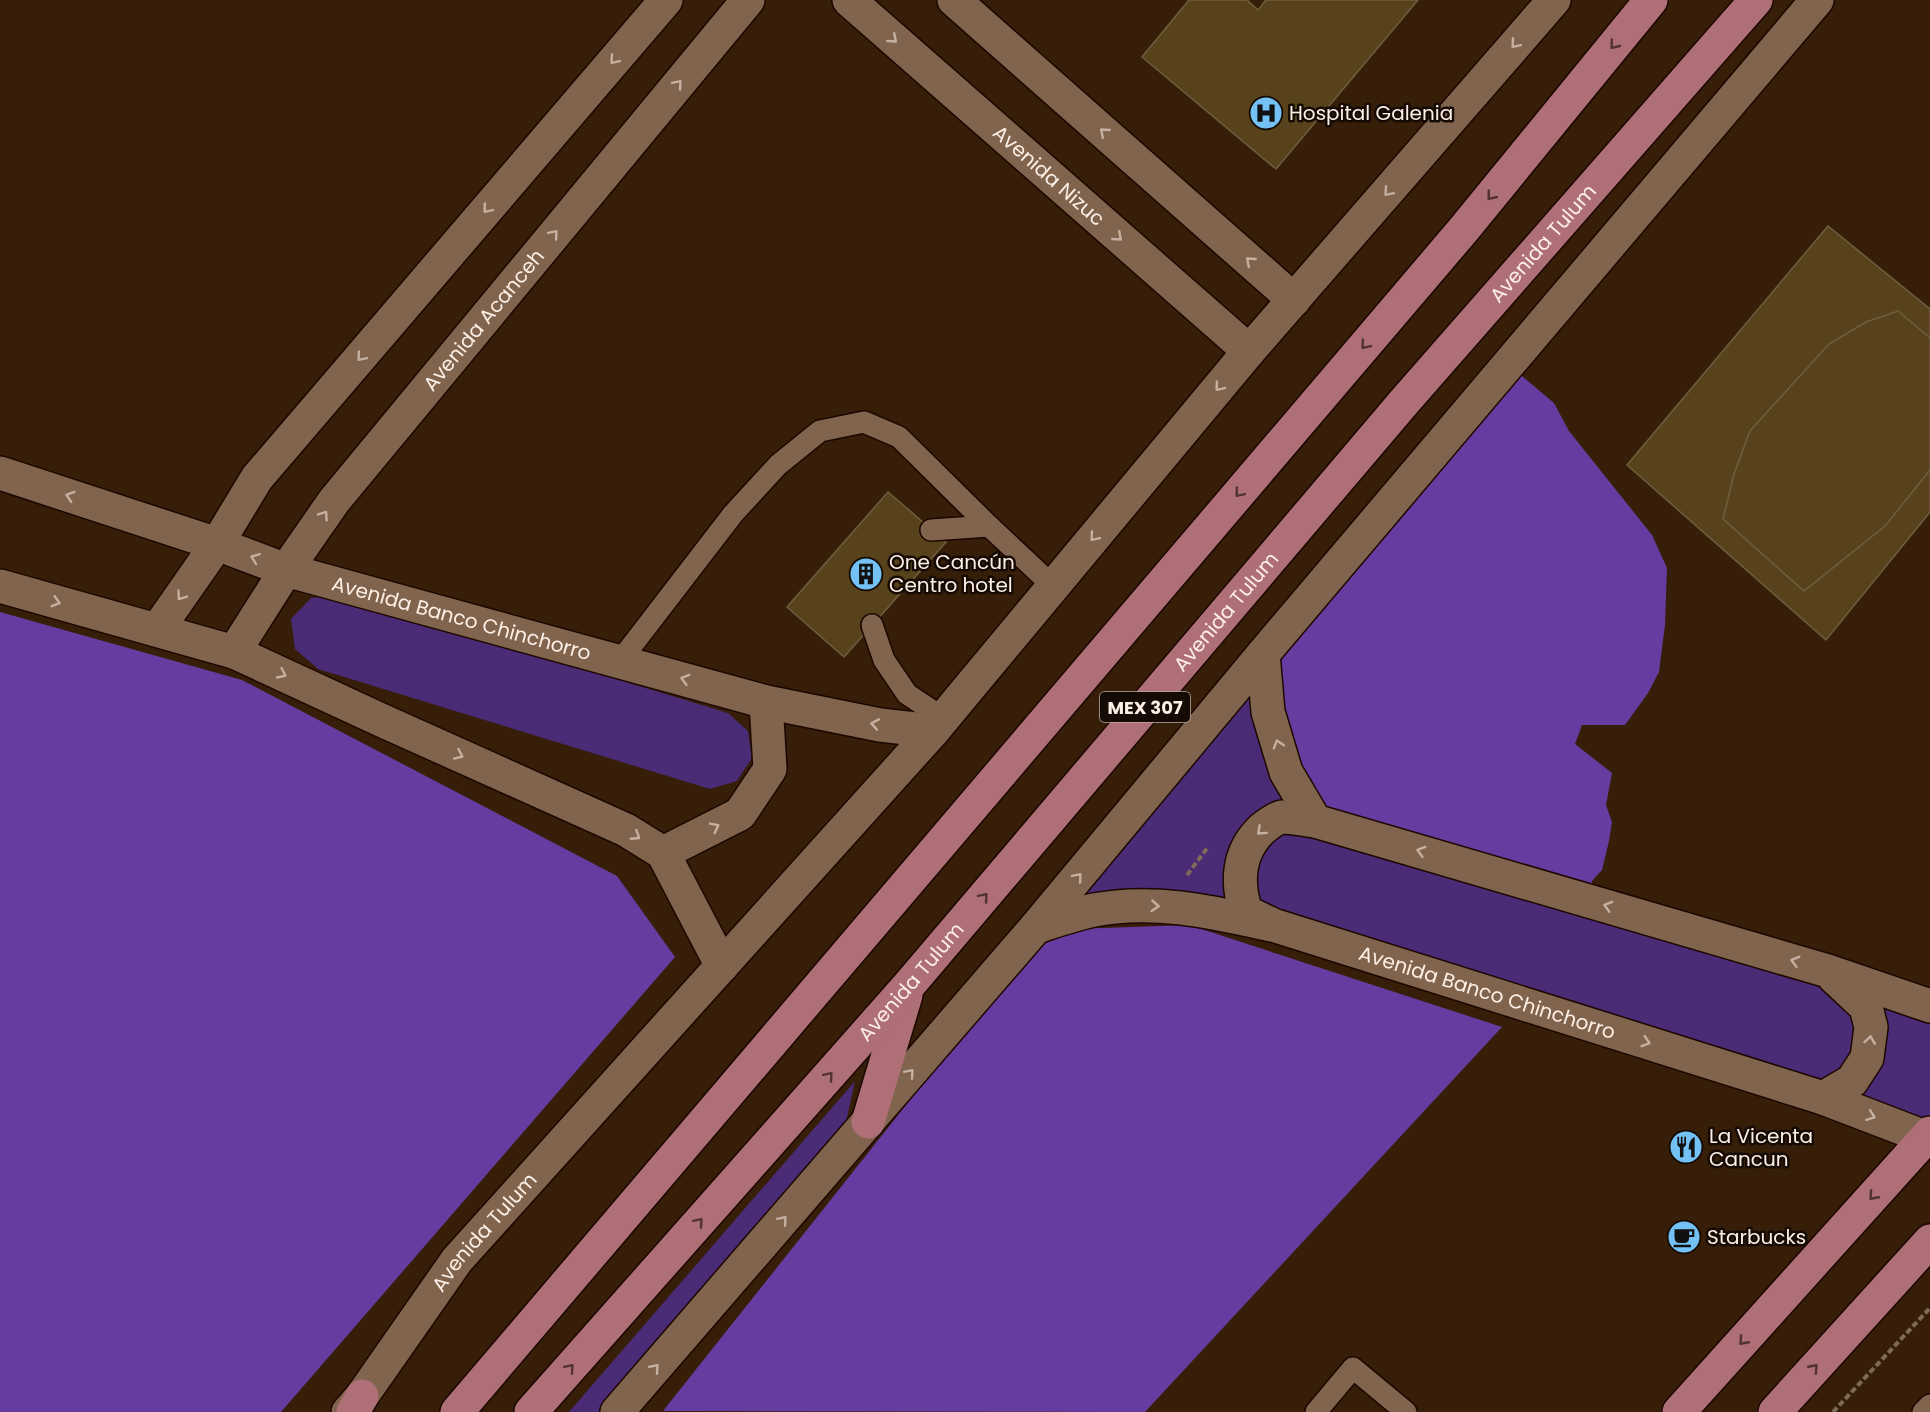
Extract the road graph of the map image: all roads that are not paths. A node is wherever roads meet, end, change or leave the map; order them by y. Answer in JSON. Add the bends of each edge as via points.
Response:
{"nodes":[{"id":1,"x":666,"y":0,"type":"edge"},
{"id":2,"x":748,"y":0,"type":"edge"},
{"id":3,"x":849,"y":0,"type":"edge"},
{"id":4,"x":954,"y":0,"type":"edge"},
{"id":5,"x":1554,"y":0,"type":"edge"},
{"id":6,"x":1652,"y":0,"type":"edge"},
{"id":7,"x":1756,"y":0,"type":"edge"},
{"id":8,"x":1817,"y":0,"type":"edge"},
{"id":9,"x":1294,"y":300,"type":"junction"},
{"id":10,"x":1249,"y":351,"type":"junction"},
{"id":11,"x":0,"y":472,"type":"edge"},
{"id":12,"x":989,"y":526,"type":"junction"},
{"id":13,"x":931,"y":530,"type":"dead end"},
{"id":14,"x":216,"y":544,"type":"junction"},
{"id":15,"x":286,"y":570,"type":"junction"},
{"id":16,"x":0,"y":586,"type":"edge"},
{"id":17,"x":1053,"y":586,"type":"junction"},
{"id":18,"x":872,"y":625,"type":"dead end"},
{"id":19,"x":157,"y":630,"type":"junction"},
{"id":20,"x":234,"y":652,"type":"junction"},
{"id":21,"x":1263,"y":654,"type":"junction"},
{"id":22,"x":620,"y":661,"type":"junction"},
{"id":23,"x":766,"y":702,"type":"junction"},
{"id":24,"x":938,"y":725,"type":"junction"},
{"id":25,"x":1315,"y":820,"type":"junction"},
{"id":26,"x":663,"y":853,"type":"junction"},
{"id":27,"x":1276,"y":926,"type":"junction"},
{"id":28,"x":1036,"y":927,"type":"junction"},
{"id":29,"x":722,"y":966,"type":"junction"},
{"id":30,"x":1828,"y":971,"type":"junction"},
{"id":31,"x":909,"y":985,"type":"junction"},
{"id":32,"x":1930,"y":1006,"type":"edge"},
{"id":33,"x":1823,"y":1098,"type":"junction"},
{"id":34,"x":868,"y":1122,"type":"junction"},
{"id":35,"x":1929,"y":1136,"type":"edge"},
{"id":36,"x":1930,"y":1241,"type":"edge"},
{"id":37,"x":1930,"y":1405,"type":"edge"},
{"id":38,"x":354,"y":1407,"type":"edge"},
{"id":39,"x":457,"y":1412,"type":"edge"},
{"id":40,"x":531,"y":1412,"type":"edge"},
{"id":41,"x":617,"y":1412,"type":"edge"},
{"id":42,"x":1316,"y":1412,"type":"edge"},
{"id":43,"x":1406,"y":1412,"type":"edge"},
{"id":44,"x":1679,"y":1412,"type":"edge"},
{"id":45,"x":1775,"y":1412,"type":"edge"},
{"id":46,"x":1923,"y":1412,"type":"edge"}],
"edges":[{"from":1,"to":14,"type":"street","one_way":true,"via":[[257,478]]},
{"from":15,"to":2,"type":"street","name":"Avenida Acanceh","one_way":true,"via":[[334,501]]},
{"from":3,"to":10,"type":"street","name":"Avenida Nizuc","one_way":true},
{"from":9,"to":4,"type":"street","one_way":true},
{"from":5,"to":9,"type":"street","name":"Avenida Tulum","one_way":true},
{"from":6,"to":39,"type":"main road","number":"MEX 307","one_way":true,"via":[[1464,229]]},
{"from":31,"to":7,"type":"main road","name":"Avenida Tulum","number":"MEX 307","one_way":true,"via":[[1404,402]]},
{"from":8,"to":21,"type":"street"},
{"from":9,"to":10,"type":"street","name":"Avenida Tulum"},
{"from":10,"to":17,"type":"street","name":"Avenida Tulum","one_way":true},
{"from":14,"to":11,"type":"street","name":"Avenida Banco Chinchorro","one_way":true},
{"from":12,"to":13,"type":"lane"},
{"from":12,"to":17,"type":"lane"},
{"from":12,"to":22,"type":"lane","via":[[898,437],[864,422],[820,431],[778,465],[733,514]]},
{"from":15,"to":14,"type":"street","name":"Avenida Banco Chinchorro","one_way":true},
{"from":14,"to":19,"type":"street","one_way":true},
{"from":15,"to":20,"type":"street","name":"Avenida Acanceh"},
{"from":15,"to":22,"type":"street","name":"Avenida Banco Chinchorro"},
{"from":16,"to":19,"type":"street","one_way":true},
{"from":17,"to":24,"type":"street","name":"Avenida Tulum"},
{"from":18,"to":24,"type":"lane","via":[[884,660],[907,694]]},
{"from":19,"to":20,"type":"street"},
{"from":20,"to":26,"type":"street","one_way":true,"via":[[626,830]]},
{"from":25,"to":21,"type":"street","one_way":true,"via":[[1286,772],[1268,712]]},
{"from":28,"to":21,"type":"street","one_way":true},
{"from":23,"to":22,"type":"street","name":"Avenida Banco Chinchorro","one_way":true},
{"from":24,"to":23,"type":"street","name":"Avenida Banco Chinchorro","one_way":true,"via":[[880,725]]},
{"from":26,"to":23,"type":"street","one_way":true,"via":[[740,814],[771,769]]},
{"from":24,"to":29,"type":"street","name":"Avenida Tulum"},
{"from":25,"to":27,"type":"street","one_way":true,"via":[[1280,817],[1265,827],[1246,850],[1239,879],[1246,912]]},
{"from":30,"to":25,"type":"street","one_way":true},
{"from":26,"to":29,"type":"street"},
{"from":28,"to":27,"type":"street","name":"Avenida Banco Chinchorro","one_way":true,"via":[[1094,910],[1144,905],[1196,909]]},
{"from":27,"to":33,"type":"street","name":"Avenida Banco Chinchorro","one_way":true},
{"from":34,"to":28,"type":"street","one_way":true},
{"from":29,"to":38,"type":"street","name":"Avenida Tulum","via":[[457,1260]]},
{"from":30,"to":32,"type":"street"},
{"from":33,"to":30,"type":"street","one_way":true,"via":[[1852,1081],[1867,1058],[1871,1028],[1866,1006]]},
{"from":31,"to":34,"type":"main road"},
{"from":40,"to":31,"type":"main road","name":"Avenida Tulum","number":"MEX 307","one_way":true},
{"from":33,"to":35,"type":"street","name":"Avenida Banco Chinchorro","one_way":true},
{"from":41,"to":34,"type":"street","one_way":true},
{"from":35,"to":44,"type":"main road","one_way":true},
{"from":45,"to":36,"type":"main road","one_way":true},
{"from":37,"to":46,"type":"lane"},
{"from":42,"to":43,"type":"lane","via":[[1353,1368]]}]}
